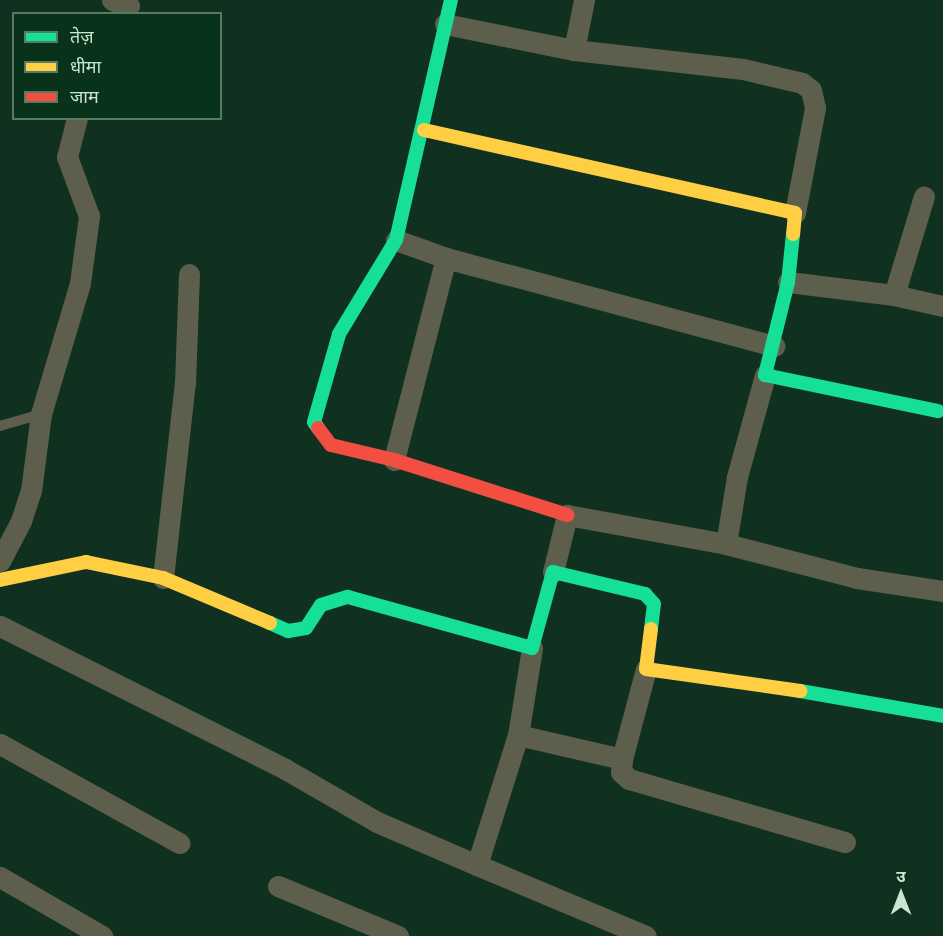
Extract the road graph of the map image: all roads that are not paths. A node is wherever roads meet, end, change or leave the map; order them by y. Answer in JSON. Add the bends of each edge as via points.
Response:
{"nodes":[{"id":1,"x":451,"y":0,"type":"edge"},
{"id":2,"x":584,"y":0,"type":"edge"},
{"id":3,"x":445,"y":24,"type":"junction"},
{"id":4,"x":574,"y":50,"type":"junction"},
{"id":5,"x":77,"y":120,"type":"edge"},
{"id":6,"x":424,"y":130,"type":"junction"},
{"id":7,"x":924,"y":196,"type":"dead end"},
{"id":8,"x":795,"y":213,"type":"junction"},
{"id":9,"x":396,"y":240,"type":"junction"},
{"id":10,"x":446,"y":258,"type":"junction"},
{"id":11,"x":189,"y":274,"type":"dead end"},
{"id":12,"x":788,"y":282,"type":"junction"},
{"id":13,"x":894,"y":295,"type":"junction"},
{"id":14,"x":943,"y":306,"type":"edge"},
{"id":15,"x":774,"y":346,"type":"junction"},
{"id":16,"x":765,"y":375,"type":"junction"},
{"id":17,"x":938,"y":411,"type":"dead end"},
{"id":18,"x":41,"y":414,"type":"junction"},
{"id":19,"x":0,"y":426,"type":"edge"},
{"id":20,"x":394,"y":460,"type":"junction"},
{"id":21,"x":567,"y":515,"type":"junction"},
{"id":22,"x":726,"y":544,"type":"junction"},
{"id":23,"x":0,"y":561,"type":"edge"},
{"id":24,"x":553,"y":572,"type":"junction"},
{"id":25,"x":163,"y":578,"type":"junction"},
{"id":26,"x":0,"y":580,"type":"edge"},
{"id":27,"x":943,"y":591,"type":"edge"},
{"id":28,"x":0,"y":626,"type":"edge"},
{"id":29,"x":532,"y":648,"type":"junction"},
{"id":30,"x":646,"y":669,"type":"junction"},
{"id":31,"x":943,"y":716,"type":"edge"},
{"id":32,"x":518,"y":735,"type":"junction"},
{"id":33,"x":0,"y":744,"type":"edge"},
{"id":34,"x":622,"y":759,"type":"junction"},
{"id":35,"x":845,"y":842,"type":"dead end"},
{"id":36,"x":179,"y":843,"type":"dead end"},
{"id":37,"x":477,"y":865,"type":"junction"},
{"id":38,"x":0,"y":877,"type":"edge"},
{"id":39,"x":278,"y":886,"type":"dead end"},
{"id":40,"x":102,"y":936,"type":"edge"},
{"id":41,"x":398,"y":936,"type":"edge"},
{"id":42,"x":646,"y":936,"type":"edge"}],
"edges":[{"from":1,"to":3,"type":"street"},
{"from":2,"to":4,"type":"street"},
{"from":3,"to":4,"type":"street"},
{"from":3,"to":6,"type":"street"},
{"from":4,"to":8,"type":"street","via":[[742,69],[796,81],[811,90],[815,108]]},
{"from":5,"to":18,"type":"street","via":[[68,157],[89,216],[85,254],[72,315]]},
{"from":6,"to":8,"type":"street"},
{"from":6,"to":9,"type":"street"},
{"from":7,"to":13,"type":"street"},
{"from":8,"to":12,"type":"street"},
{"from":9,"to":10,"type":"street"},
{"from":9,"to":20,"type":"street","via":[[339,334],[314,422],[331,445]]},
{"from":10,"to":15,"type":"street"},
{"from":10,"to":20,"type":"street"},
{"from":11,"to":25,"type":"street","via":[[185,383]]},
{"from":12,"to":13,"type":"street"},
{"from":12,"to":15,"type":"street"},
{"from":13,"to":14,"type":"street"},
{"from":15,"to":16,"type":"street"},
{"from":16,"to":17,"type":"street"},
{"from":16,"to":22,"type":"street","via":[[737,477]]},
{"from":18,"to":19,"type":"lane"},
{"from":18,"to":23,"type":"street","via":[[31,491],[21,521]]},
{"from":20,"to":21,"type":"street"},
{"from":21,"to":22,"type":"street"},
{"from":21,"to":24,"type":"street"},
{"from":22,"to":27,"type":"street","via":[[857,578]]},
{"from":24,"to":29,"type":"street"},
{"from":24,"to":30,"type":"street","via":[[645,594],[654,604]]},
{"from":25,"to":26,"type":"street","via":[[86,562]]},
{"from":25,"to":29,"type":"street","via":[[288,631],[306,628],[321,605],[348,597]]},
{"from":28,"to":37,"type":"street","via":[[285,769],[377,822]]},
{"from":29,"to":32,"type":"street"},
{"from":30,"to":31,"type":"street","via":[[885,703]]},
{"from":30,"to":34,"type":"street"},
{"from":32,"to":34,"type":"street"},
{"from":32,"to":37,"type":"street"},
{"from":33,"to":36,"type":"street"},
{"from":34,"to":35,"type":"street","via":[[621,772],[629,778]]},
{"from":37,"to":42,"type":"street"},
{"from":38,"to":40,"type":"street"},
{"from":39,"to":41,"type":"street"}]}
